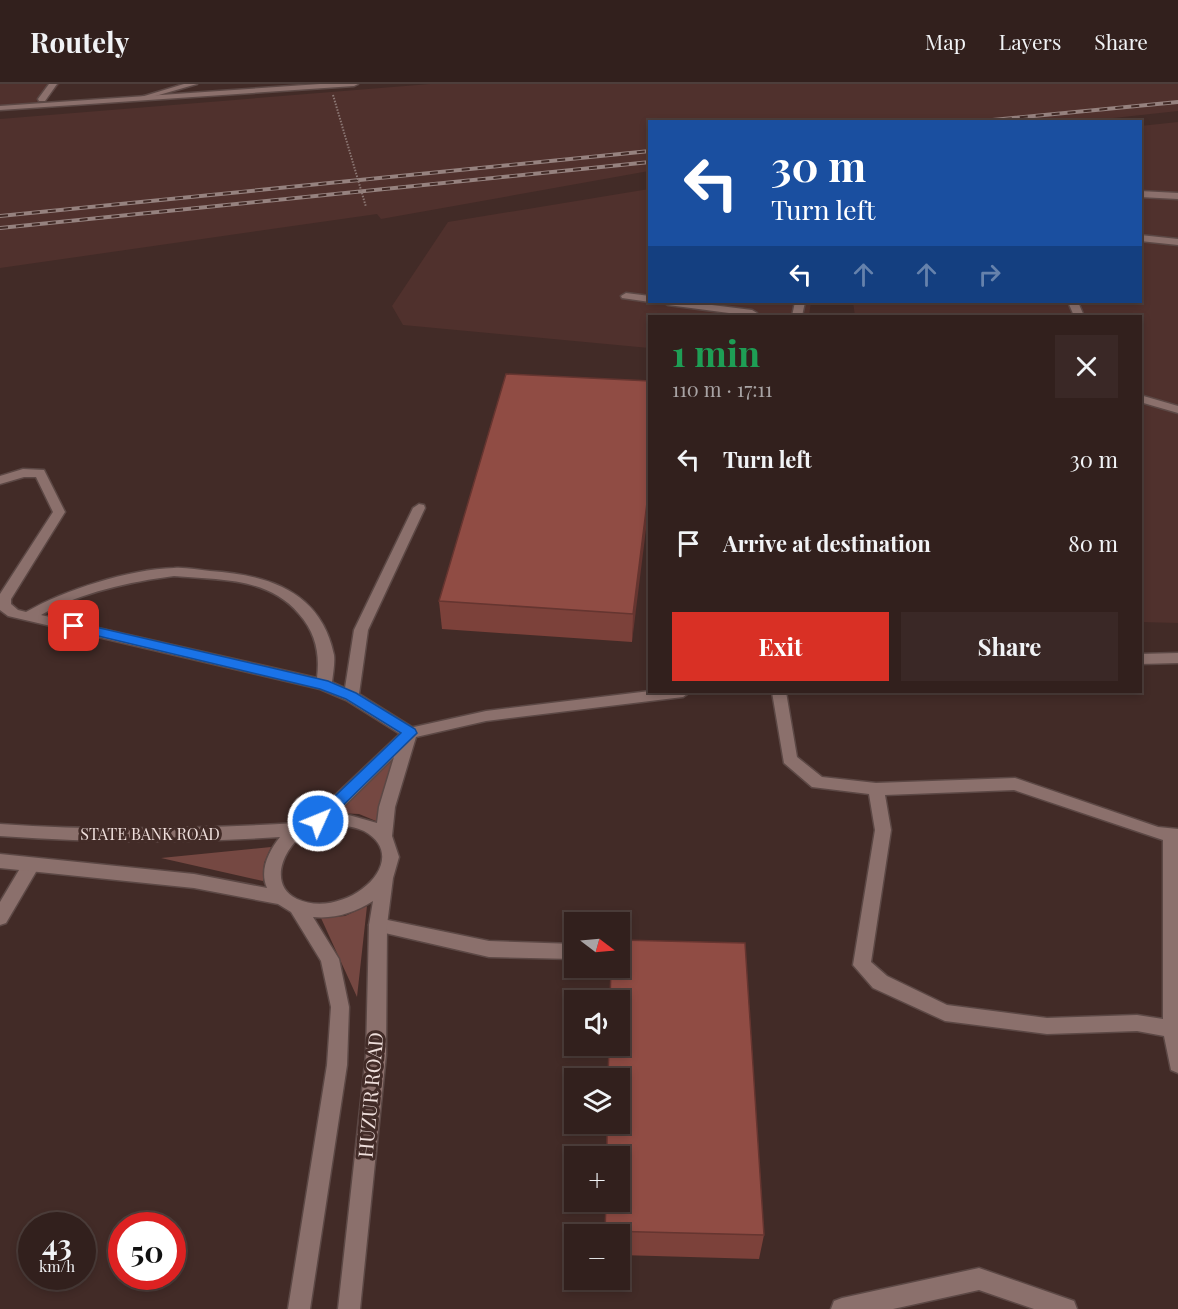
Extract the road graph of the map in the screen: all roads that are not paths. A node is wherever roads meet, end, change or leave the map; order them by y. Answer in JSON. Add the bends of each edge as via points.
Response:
{"nodes":[{"id":1,"x":53,"y":84,"type":"edge"},
{"id":2,"x":193,"y":84,"type":"edge"},
{"id":3,"x":354,"y":84,"type":"edge"},
{"id":4,"x":145,"y":97,"type":"junction"},
{"id":5,"x":42,"y":99,"type":"dead end"},
{"id":6,"x":0,"y":108,"type":"edge"},
{"id":7,"x":1142,"y":194,"type":"edge"},
{"id":8,"x":1178,"y":196,"type":"edge"},
{"id":9,"x":1142,"y":238,"type":"edge"},
{"id":10,"x":1178,"y":242,"type":"edge"},
{"id":11,"x":626,"y":296,"type":"dead end"},
{"id":12,"x":648,"y":299,"type":"edge"},
{"id":13,"x":678,"y":303,"type":"edge"},
{"id":14,"x":752,"y":310,"type":"edge"},
{"id":15,"x":1142,"y":399,"type":"edge"},
{"id":16,"x":1178,"y":410,"type":"edge"},
{"id":17,"x":0,"y":480,"type":"edge"},
{"id":18,"x":419,"y":508,"type":"dead end"},
{"id":19,"x":29,"y":616,"type":"junction"},
{"id":20,"x":1178,"y":658,"type":"edge"},
{"id":21,"x":1142,"y":659,"type":"edge"},
{"id":22,"x":324,"y":685,"type":"junction"},
{"id":23,"x":675,"y":693,"type":"edge"},
{"id":24,"x":779,"y":693,"type":"edge"},
{"id":25,"x":351,"y":696,"type":"junction"},
{"id":26,"x":410,"y":733,"type":"junction"},
{"id":27,"x":876,"y":789,"type":"junction"},
{"id":28,"x":318,"y":821,"type":"junction"},
{"id":29,"x":300,"y":829,"type":"junction"},
{"id":30,"x":0,"y":830,"type":"edge"},
{"id":31,"x":1175,"y":835,"type":"edge"},
{"id":32,"x":383,"y":837,"type":"junction"},
{"id":33,"x":0,"y":861,"type":"edge"},
{"id":34,"x":31,"y":865,"type":"junction"},
{"id":35,"x":385,"y":880,"type":"junction"},
{"id":36,"x":291,"y":903,"type":"junction"},
{"id":37,"x":0,"y":918,"type":"edge"},
{"id":38,"x":378,"y":925,"type":"junction"},
{"id":39,"x":564,"y":952,"type":"edge"},
{"id":40,"x":1175,"y":1029,"type":"edge"},
{"id":41,"x":1178,"y":1064,"type":"edge"},
{"id":42,"x":299,"y":1309,"type":"edge"},
{"id":43,"x":349,"y":1309,"type":"edge"},
{"id":44,"x":842,"y":1309,"type":"edge"},
{"id":45,"x":1066,"y":1309,"type":"edge"}],
"edges":[{"from":1,"to":5,"type":"main road"},
{"from":2,"to":4,"type":"main road"},
{"from":3,"to":4,"type":"main road"},
{"from":4,"to":6,"type":"main road"},
{"from":7,"to":8,"type":"main road"},
{"from":9,"to":10,"type":"main road"},
{"from":11,"to":12,"type":"main road"},
{"from":13,"to":14,"type":"main road"},
{"from":15,"to":16,"type":"main road"},
{"from":17,"to":19,"type":"main road","via":[[40,473],[59,512],[4,599],[4,606],[14,613]]},
{"from":18,"to":25,"type":"main road","via":[[361,630]]},
{"from":19,"to":22,"type":"main road"},
{"from":19,"to":22,"type":"main road","via":[[55,601],[136,577],[174,572],[238,577],[272,586],[294,599],[316,624],[327,657]]},
{"from":20,"to":21,"type":"main road"},
{"from":22,"to":25,"type":"main road"},
{"from":23,"to":26,"type":"main road","via":[[486,716]]},
{"from":24,"to":27,"type":"main road","via":[[790,759],[818,783]]},
{"from":25,"to":26,"type":"main road"},
{"from":26,"to":28,"type":"main road"},
{"from":26,"to":32,"type":"main road","via":[[387,807]]},
{"from":27,"to":31,"type":"main road","via":[[1015,784],[1157,833]]},
{"from":27,"to":40,"type":"main road","via":[[884,830],[862,964],[880,982],[945,1013],[1047,1026],[1137,1023]]},
{"from":28,"to":29,"type":"main road"},
{"from":28,"to":32,"type":"main road","via":[[356,820],[372,826]]},
{"from":29,"to":30,"type":"main road","name":"STATE BANK ROAD","via":[[134,837]]},
{"from":29,"to":36,"type":"main road","via":[[275,855],[271,871],[274,886]]},
{"from":31,"to":40,"type":"main road"},
{"from":32,"to":35,"type":"main road","via":[[390,850]]},
{"from":33,"to":34,"type":"main road"},
{"from":34,"to":36,"type":"main road","via":[[194,881]]},
{"from":34,"to":37,"type":"main road"},
{"from":35,"to":36,"type":"main road","via":[[364,899],[337,911],[317,912]]},
{"from":35,"to":38,"type":"main road","name":"HUZUR ROAD"},
{"from":36,"to":42,"type":"main road","via":[[330,959],[340,1007],[337,1065]]},
{"from":38,"to":39,"type":"main road","via":[[489,949]]},
{"from":38,"to":43,"type":"main road","name":"HUZUR ROAD","via":[[376,1055]]},
{"from":40,"to":41,"type":"main road"},
{"from":44,"to":45,"type":"main road","via":[[979,1279]]}]}
